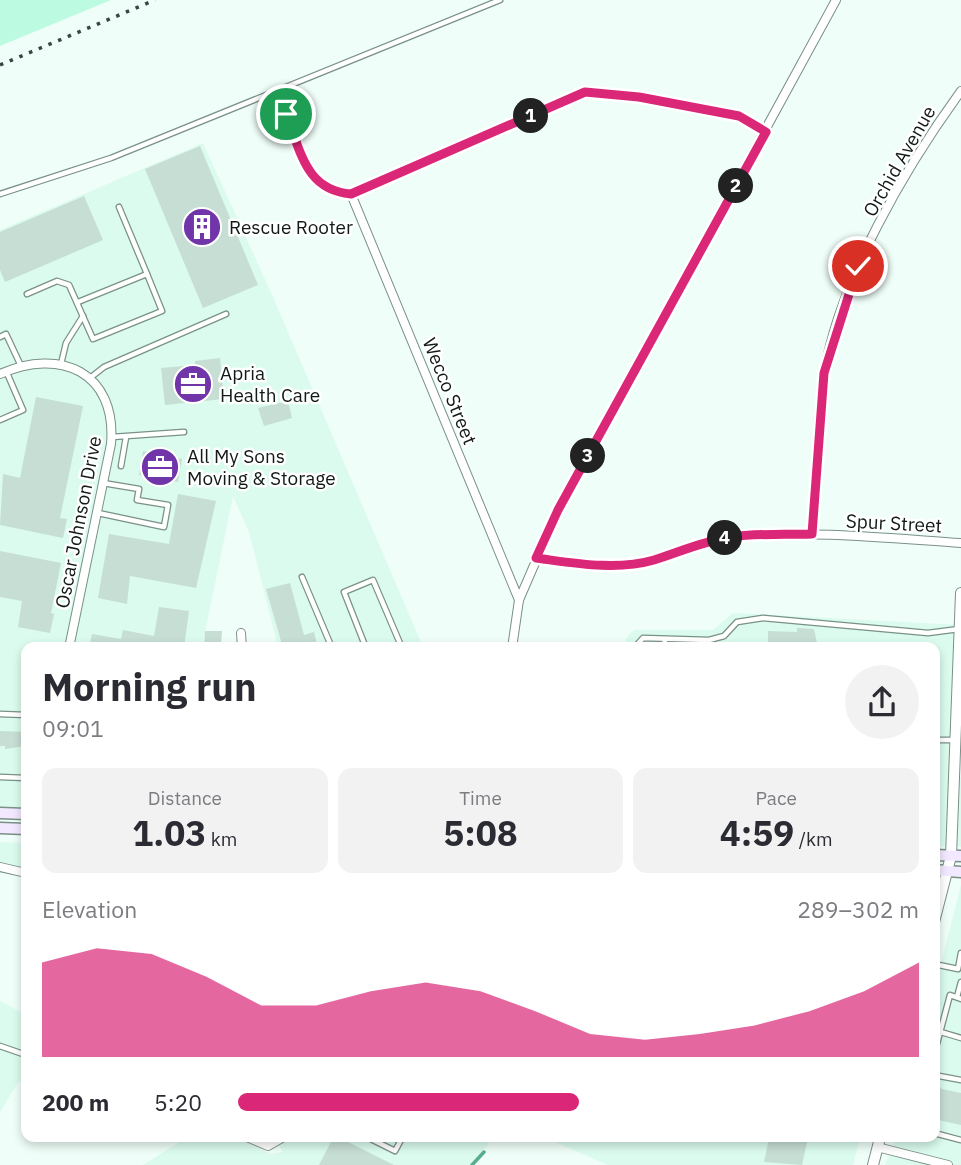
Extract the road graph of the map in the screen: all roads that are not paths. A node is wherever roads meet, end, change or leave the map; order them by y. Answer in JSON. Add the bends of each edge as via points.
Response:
{"nodes":[{"id":1,"x":500,"y":0,"type":"edge"},
{"id":2,"x":836,"y":0,"type":"edge"},
{"id":3,"x":961,"y":91,"type":"edge"},
{"id":4,"x":286,"y":114,"type":"dead end"},
{"id":5,"x":766,"y":132,"type":"junction"},
{"id":6,"x":0,"y":194,"type":"edge"},
{"id":7,"x":351,"y":194,"type":"junction"},
{"id":8,"x":119,"y":207,"type":"dead end"},
{"id":9,"x":147,"y":274,"type":"junction"},
{"id":10,"x":27,"y":294,"type":"dead end"},
{"id":11,"x":78,"y":302,"type":"junction"},
{"id":12,"x":226,"y":314,"type":"dead end"},
{"id":13,"x":84,"y":315,"type":"junction"},
{"id":14,"x":0,"y":337,"type":"edge"},
{"id":15,"x":61,"y":364,"type":"junction"},
{"id":16,"x":21,"y":366,"type":"junction"},
{"id":17,"x":3,"y":373,"type":"edge"},
{"id":18,"x":89,"y":379,"type":"junction"},
{"id":19,"x":0,"y":420,"type":"edge"},
{"id":20,"x":184,"y":432,"type":"dead end"},
{"id":21,"x":126,"y":437,"type":"junction"},
{"id":22,"x":111,"y":438,"type":"junction"},
{"id":23,"x":121,"y":466,"type":"dead end"},
{"id":24,"x":103,"y":482,"type":"junction"},
{"id":25,"x":97,"y":513,"type":"junction"},
{"id":26,"x":812,"y":534,"type":"junction"},
{"id":27,"x":961,"y":543,"type":"edge"},
{"id":28,"x":536,"y":558,"type":"junction"},
{"id":29,"x":302,"y":577,"type":"dead end"},
{"id":30,"x":961,"y":593,"type":"edge"},
{"id":31,"x":519,"y":600,"type":"junction"},
{"id":32,"x":960,"y":629,"type":"edge"},
{"id":33,"x":241,"y":633,"type":"dead end"},
{"id":34,"x":665,"y":639,"type":"junction"},
{"id":35,"x":70,"y":642,"type":"edge"},
{"id":36,"x":242,"y":642,"type":"edge"},
{"id":37,"x":329,"y":642,"type":"edge"},
{"id":38,"x":364,"y":642,"type":"edge"},
{"id":39,"x":399,"y":642,"type":"edge"},
{"id":40,"x":513,"y":642,"type":"edge"},
{"id":41,"x":639,"y":642,"type":"edge"},
{"id":42,"x":665,"y":642,"type":"edge"},
{"id":43,"x":0,"y":714,"type":"edge"},
{"id":44,"x":21,"y":715,"type":"edge"},
{"id":45,"x":940,"y":740,"type":"edge"},
{"id":46,"x":956,"y":740,"type":"junction"},
{"id":47,"x":958,"y":761,"type":"edge"},
{"id":48,"x":0,"y":777,"type":"edge"},
{"id":49,"x":21,"y":778,"type":"edge"},
{"id":50,"x":957,"y":801,"type":"edge"},
{"id":51,"x":0,"y":813,"type":"edge"},
{"id":52,"x":21,"y":814,"type":"edge"},
{"id":53,"x":0,"y":828,"type":"edge"},
{"id":54,"x":21,"y":829,"type":"edge"},
{"id":55,"x":956,"y":856,"type":"edge"},
{"id":56,"x":0,"y":867,"type":"edge"},
{"id":57,"x":940,"y":870,"type":"edge"},
{"id":58,"x":947,"y":871,"type":"junction"},
{"id":59,"x":21,"y":872,"type":"edge"},
{"id":60,"x":961,"y":872,"type":"edge"},
{"id":61,"x":940,"y":898,"type":"edge"},
{"id":62,"x":961,"y":953,"type":"edge"},
{"id":63,"x":940,"y":965,"type":"edge"},
{"id":64,"x":959,"y":970,"type":"edge"},
{"id":65,"x":961,"y":982,"type":"edge"},
{"id":66,"x":959,"y":998,"type":"edge"},
{"id":67,"x":940,"y":1023,"type":"edge"},
{"id":68,"x":940,"y":1032,"type":"edge"},
{"id":69,"x":961,"y":1038,"type":"edge"},
{"id":70,"x":0,"y":1046,"type":"edge"},
{"id":71,"x":21,"y":1053,"type":"edge"},
{"id":72,"x":940,"y":1075,"type":"edge"},
{"id":73,"x":961,"y":1080,"type":"edge"},
{"id":74,"x":940,"y":1135,"type":"edge"},
{"id":75,"x":961,"y":1140,"type":"edge"},
{"id":76,"x":258,"y":1142,"type":"edge"},
{"id":77,"x":275,"y":1142,"type":"edge"},
{"id":78,"x":377,"y":1142,"type":"edge"},
{"id":79,"x":400,"y":1142,"type":"edge"},
{"id":80,"x":879,"y":1142,"type":"edge"},
{"id":81,"x":873,"y":1165,"type":"edge"},
{"id":82,"x":948,"y":1165,"type":"edge"}],
"edges":[{"from":1,"to":6,"type":"lane","via":[[111,158]]},
{"from":2,"to":5,"type":"street"},
{"from":3,"to":26,"type":"street","name":"Orchid Avenue","via":[[930,134],[858,266],[824,373]]},
{"from":4,"to":7,"type":"street","via":[[319,185]]},
{"from":5,"to":7,"type":"street","via":[[739,116],[585,92]]},
{"from":5,"to":28,"type":"street"},
{"from":7,"to":31,"type":"street","name":"Wecco Street"},
{"from":8,"to":9,"type":"lane"},
{"from":9,"to":11,"type":"lane"},
{"from":9,"to":13,"type":"lane","via":[[162,311],[93,339]]},
{"from":10,"to":11,"type":"lane","via":[[57,281],[69,285]]},
{"from":11,"to":13,"type":"lane"},
{"from":12,"to":18,"type":"lane","via":[[104,366]]},
{"from":13,"to":15,"type":"lane","via":[[66,343]]},
{"from":14,"to":16,"type":"lane","via":[[6,334]]},
{"from":15,"to":16,"type":"street","name":"Oscar Johnson Drive"},
{"from":15,"to":18,"type":"street","name":"Oscar Johnson Drive"},
{"from":16,"to":17,"type":"street","name":"Oscar Johnson Drive"},
{"from":17,"to":19,"type":"lane","via":[[23,410]]},
{"from":18,"to":22,"type":"street","name":"Oscar Johnson Drive","via":[[108,407]]},
{"from":20,"to":21,"type":"lane"},
{"from":21,"to":22,"type":"lane"},
{"from":21,"to":23,"type":"lane"},
{"from":22,"to":24,"type":"street","name":"Oscar Johnson Drive"},
{"from":24,"to":25,"type":"street","name":"Oscar Johnson Drive"},
{"from":24,"to":25,"type":"lane","via":[[139,489],[137,500],[168,505],[164,527]]},
{"from":25,"to":35,"type":"street","name":"Oscar Johnson Drive"},
{"from":26,"to":27,"type":"street","name":"Spur Street"},
{"from":26,"to":28,"type":"street","name":"Spur Street","via":[[734,537],[625,564]]},
{"from":28,"to":31,"type":"street"},
{"from":29,"to":37,"type":"lane"},
{"from":30,"to":32,"type":"street"},
{"from":31,"to":40,"type":"street"},
{"from":32,"to":34,"type":"lane","via":[[928,633],[763,618],[737,622],[724,636],[709,640]]},
{"from":32,"to":46,"type":"street"},
{"from":33,"to":36,"type":"street"},
{"from":34,"to":41,"type":"lane","via":[[643,638]]},
{"from":34,"to":42,"type":"lane"},
{"from":38,"to":39,"type":"lane","via":[[344,592],[373,580]]},
{"from":43,"to":44,"type":"lane"},
{"from":45,"to":46,"type":"lane"},
{"from":46,"to":47,"type":"street"},
{"from":47,"to":50,"type":"street"},
{"from":48,"to":49,"type":"lane"},
{"from":50,"to":55,"type":"street"},
{"from":51,"to":52,"type":"main road"},
{"from":53,"to":54,"type":"main road"},
{"from":55,"to":58,"type":"street"},
{"from":56,"to":59,"type":"street"},
{"from":57,"to":58,"type":"main road"},
{"from":58,"to":60,"type":"main road"},
{"from":58,"to":61,"type":"street"},
{"from":62,"to":64,"type":"lane"},
{"from":63,"to":64,"type":"lane"},
{"from":65,"to":66,"type":"lane"},
{"from":66,"to":67,"type":"lane","via":[[950,995]]},
{"from":68,"to":69,"type":"lane"},
{"from":70,"to":71,"type":"lane"},
{"from":72,"to":73,"type":"lane"},
{"from":74,"to":75,"type":"lane"},
{"from":76,"to":77,"type":"street","via":[[268,1146]]},
{"from":78,"to":79,"type":"lane","via":[[394,1151]]},
{"from":80,"to":81,"type":"street"},
{"from":80,"to":82,"type":"street"}]}
